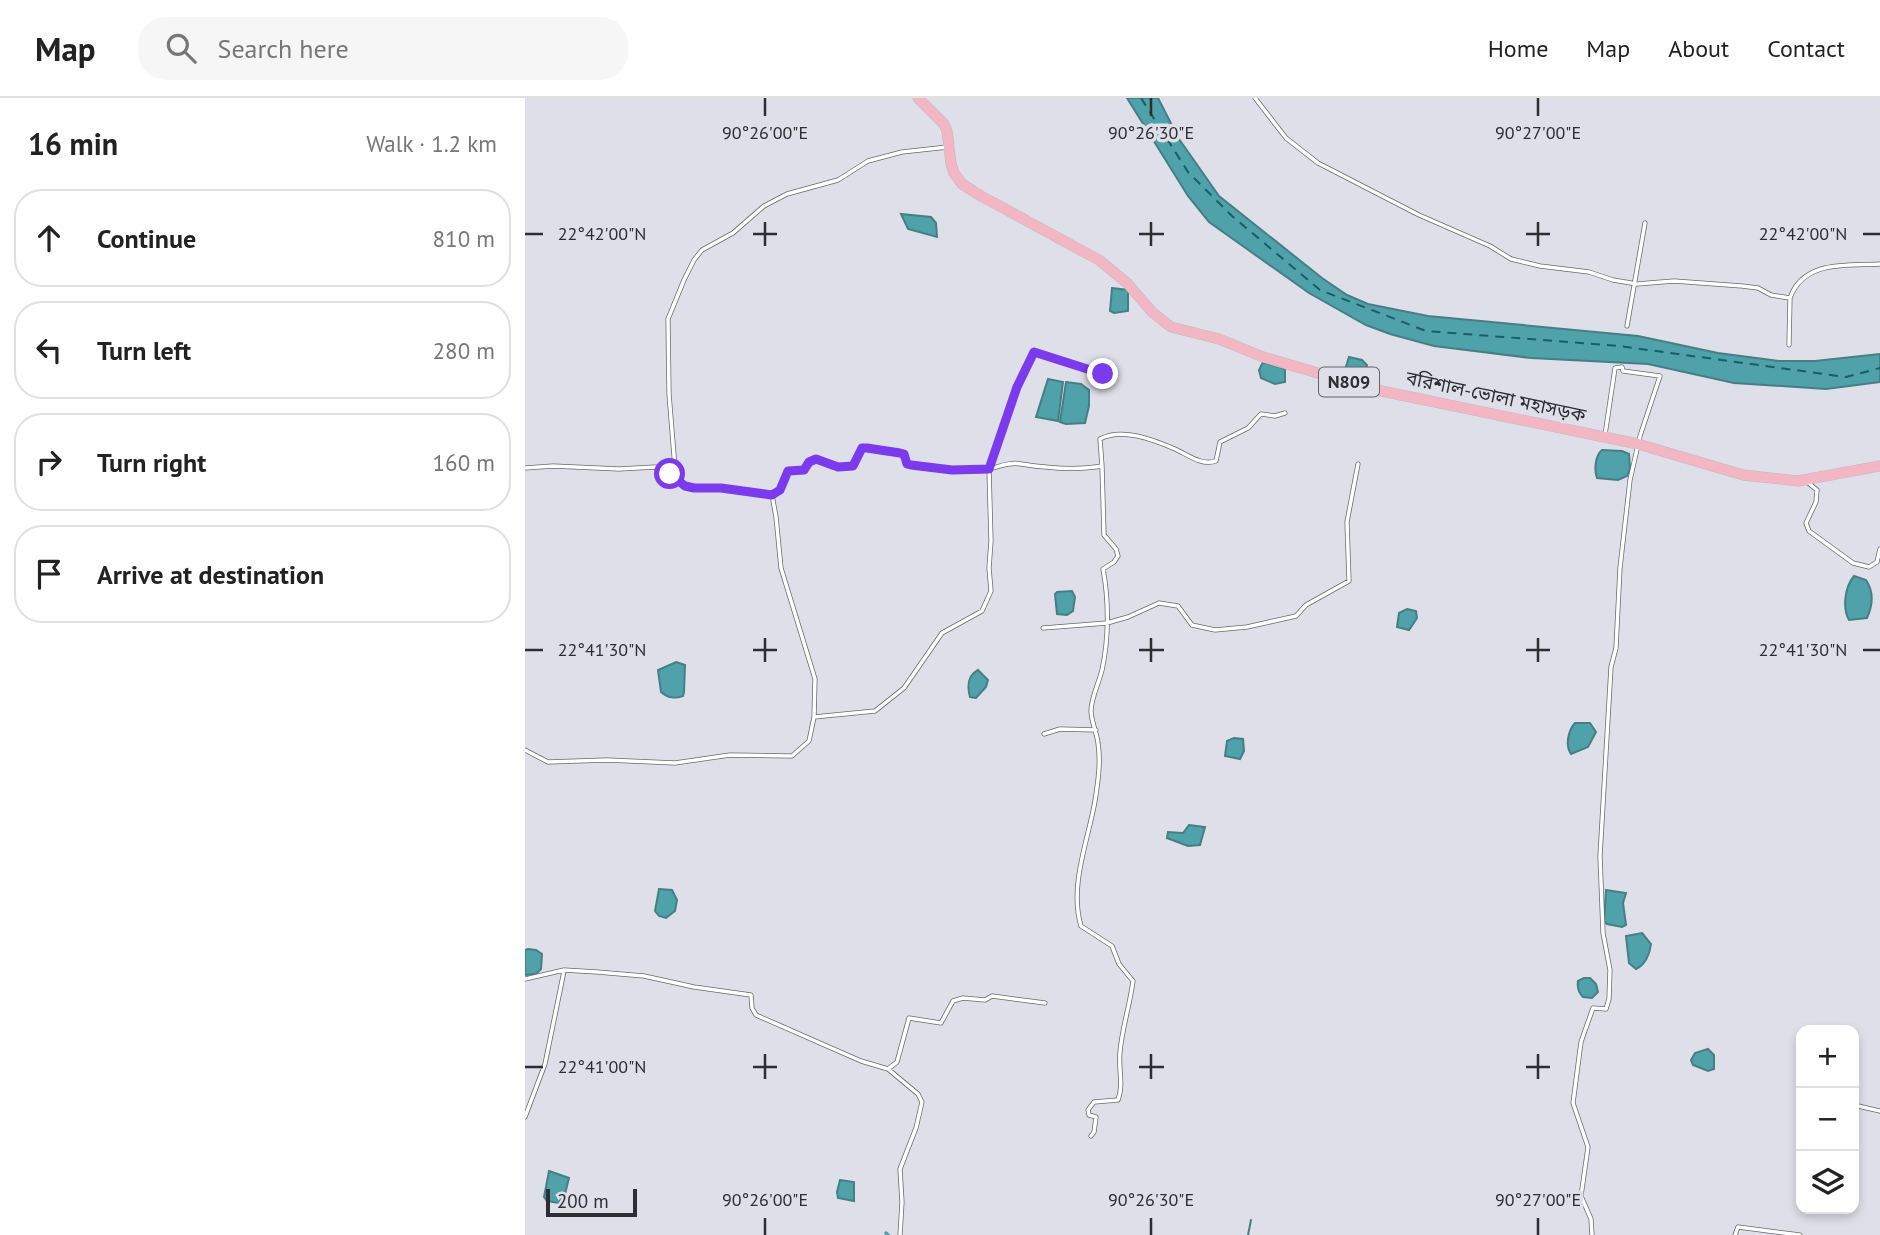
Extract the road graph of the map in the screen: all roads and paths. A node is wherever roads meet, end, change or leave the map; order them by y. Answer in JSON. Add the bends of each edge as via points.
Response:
{"nodes":[{"id":1,"x":918,"y":98,"type":"edge"},
{"id":2,"x":1255,"y":98,"type":"edge"},
{"id":3,"x":948,"y":147,"type":"junction"},
{"id":4,"x":1644,"y":223,"type":"dead end"},
{"id":5,"x":1880,"y":264,"type":"edge"},
{"id":6,"x":1635,"y":283,"type":"junction"},
{"id":7,"x":1790,"y":298,"type":"junction"},
{"id":8,"x":1627,"y":326,"type":"dead end"},
{"id":9,"x":1789,"y":345,"type":"dead end"},
{"id":10,"x":1114,"y":367,"type":"dead end"},
{"id":11,"x":1285,"y":413,"type":"dead end"},
{"id":12,"x":1605,"y":437,"type":"junction"},
{"id":13,"x":1638,"y":444,"type":"junction"},
{"id":14,"x":1358,"y":464,"type":"dead end"},
{"id":15,"x":1102,"y":466,"type":"junction"},
{"id":16,"x":1880,"y":466,"type":"edge"},
{"id":17,"x":525,"y":467,"type":"edge"},
{"id":18,"x":989,"y":469,"type":"junction"},
{"id":19,"x":674,"y":477,"type":"junction"},
{"id":20,"x":1806,"y":480,"type":"junction"},
{"id":21,"x":772,"y":495,"type":"junction"},
{"id":22,"x":1880,"y":549,"type":"edge"},
{"id":23,"x":1107,"y":623,"type":"junction"},
{"id":24,"x":1043,"y":628,"type":"dead end"},
{"id":25,"x":814,"y":717,"type":"junction"},
{"id":26,"x":1095,"y":730,"type":"junction"},
{"id":27,"x":1044,"y":734,"type":"dead end"},
{"id":28,"x":525,"y":750,"type":"edge"},
{"id":29,"x":564,"y":970,"type":"junction"},
{"id":30,"x":525,"y":979,"type":"edge"},
{"id":31,"x":1045,"y":1003,"type":"dead end"},
{"id":32,"x":888,"y":1069,"type":"junction"},
{"id":33,"x":1859,"y":1106,"type":"edge"},
{"id":34,"x":1880,"y":1111,"type":"edge"},
{"id":35,"x":525,"y":1117,"type":"edge"},
{"id":36,"x":1091,"y":1136,"type":"dead end"},
{"id":37,"x":900,"y":1235,"type":"edge"},
{"id":38,"x":1592,"y":1235,"type":"edge"},
{"id":39,"x":1735,"y":1235,"type":"edge"},
{"id":40,"x":1800,"y":1235,"type":"edge"}],
"edges":[{"from":1,"to":3,"type":"highway","name":"বরিশাল-ভোলা মহাসড়ক","number":"N809","via":[[944,124]]},
{"from":2,"to":6,"type":"street","via":[[1286,138],[1318,163],[1419,215],[1511,259]]},
{"from":3,"to":12,"type":"highway","name":"বরিশাল-ভোলা মহাসড়ক","number":"N809","via":[[954,173],[962,184],[1099,260],[1171,327],[1371,388]]},
{"from":3,"to":19,"type":"street","via":[[868,161],[838,180],[787,194],[702,250],[668,319]]},
{"from":4,"to":6,"type":"street"},
{"from":5,"to":7,"type":"street","via":[[1819,269],[1798,284]]},
{"from":6,"to":7,"type":"street","via":[[1751,287]]},
{"from":6,"to":8,"type":"street"},
{"from":7,"to":9,"type":"street"},
{"from":10,"to":18,"type":"street","via":[[1103,374],[1034,352]]},
{"from":11,"to":15,"type":"street","via":[[1261,414],[1248,428],[1220,442],[1213,463],[1135,436],[1107,436],[1100,439]]},
{"from":12,"to":13,"type":"highway","name":"বরিশাল-ভোলা মহাসড়ক","number":"N809"},
{"from":12,"to":13,"type":"street","via":[[1615,368],[1659,376]]},
{"from":13,"to":20,"type":"highway","name":"বরিশাল-ভোলা মহাসড়ক","number":"N809","via":[[1743,475]]},
{"from":13,"to":38,"type":"street","via":[[1620,568],[1601,835],[1609,999],[1606,1009],[1593,1008],[1581,1042],[1573,1103],[1588,1147],[1581,1196]]},
{"from":14,"to":23,"type":"street","via":[[1347,522],[1349,581],[1305,605],[1296,616],[1216,630],[1192,625],[1178,606],[1159,603]]},
{"from":15,"to":18,"type":"street","via":[[1081,469],[1020,463]]},
{"from":15,"to":23,"type":"street","via":[[1104,535],[1118,555],[1103,569]]},
{"from":16,"to":20,"type":"highway","name":"বরিশাল-ভোলা মহাসড়ক","number":"N809"},
{"from":17,"to":19,"type":"street","via":[[655,467]]},
{"from":18,"to":21,"type":"street","via":[[911,465],[904,454],[862,448],[853,466],[838,467],[816,459],[804,470],[788,471],[780,490]]},
{"from":18,"to":25,"type":"street","via":[[991,591],[982,611],[942,633],[904,688],[875,711]]},
{"from":19,"to":21,"type":"street","via":[[694,488]]},
{"from":20,"to":22,"type":"street","via":[[1817,490],[1806,523],[1809,531],[1853,563],[1869,567],[1877,562]]},
{"from":21,"to":25,"type":"street","via":[[781,568],[815,679]]},
{"from":23,"to":24,"type":"street"},
{"from":23,"to":26,"type":"street","via":[[1103,668],[1091,712]]},
{"from":25,"to":28,"type":"street","via":[[809,741],[792,756],[548,762]]},
{"from":26,"to":27,"type":"street","via":[[1060,729]]},
{"from":26,"to":36,"type":"street","via":[[1099,765],[1095,803],[1084,841],[1076,908],[1081,926],[1112,946],[1133,981],[1120,1048],[1122,1091],[1118,1100],[1094,1102],[1090,1107],[1089,1115],[1096,1116]]},
{"from":29,"to":30,"type":"street"},
{"from":29,"to":32,"type":"street","via":[[644,976],[751,995],[756,1015]]},
{"from":29,"to":35,"type":"street","via":[[545,1065]]},
{"from":31,"to":32,"type":"street","via":[[1003,996],[963,998],[953,1001],[941,1023],[909,1018],[897,1062]]},
{"from":32,"to":37,"type":"street","via":[[922,1102],[899,1169]]},
{"from":33,"to":34,"type":"street"},
{"from":39,"to":40,"type":"street","via":[[1738,1227],[1747,1227]]}]}
